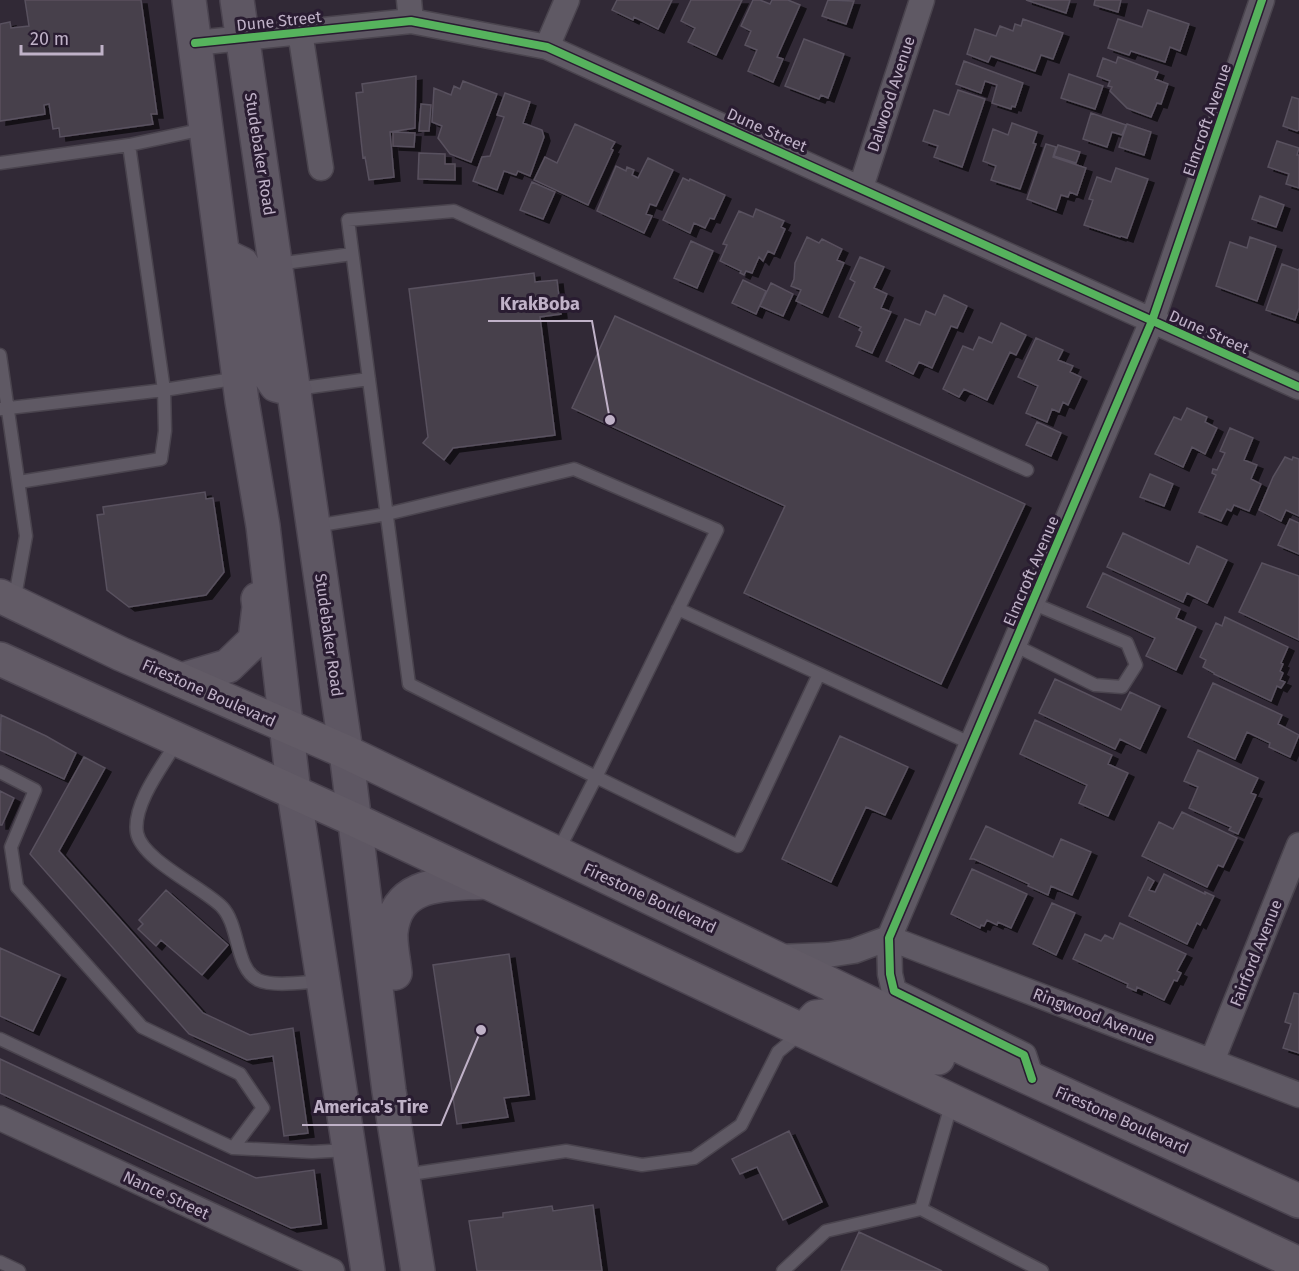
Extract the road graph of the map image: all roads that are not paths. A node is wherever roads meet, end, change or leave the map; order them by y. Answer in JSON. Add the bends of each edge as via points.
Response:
{"nodes":[{"id":1,"x":189,"y":0,"type":"edge"},
{"id":2,"x":237,"y":0,"type":"edge"},
{"id":3,"x":567,"y":0,"type":"edge"},
{"id":4,"x":922,"y":0,"type":"edge"},
{"id":5,"x":1262,"y":0,"type":"edge"},
{"id":6,"x":410,"y":10,"type":"edge"},
{"id":7,"x":300,"y":32,"type":"junction"},
{"id":8,"x":242,"y":39,"type":"junction"},
{"id":9,"x":195,"y":43,"type":"junction"},
{"id":10,"x":547,"y":47,"type":"junction"},
{"id":11,"x":206,"y":129,"type":"junction"},
{"id":12,"x":129,"y":146,"type":"junction"},
{"id":13,"x":0,"y":163,"type":"edge"},
{"id":14,"x":321,"y":168,"type":"dead end"},
{"id":15,"x":861,"y":187,"type":"junction"},
{"id":16,"x":352,"y":254,"type":"junction"},
{"id":17,"x":223,"y":255,"type":"junction"},
{"id":18,"x":276,"y":264,"type":"junction"},
{"id":19,"x":1152,"y":321,"type":"junction"},
{"id":20,"x":0,"y":355,"type":"edge"},
{"id":21,"x":240,"y":378,"type":"junction"},
{"id":22,"x":369,"y":379,"type":"junction"},
{"id":23,"x":1299,"y":387,"type":"edge"},
{"id":24,"x":164,"y":390,"type":"junction"},
{"id":25,"x":294,"y":390,"type":"junction"},
{"id":26,"x":4,"y":409,"type":"edge"},
{"id":27,"x":1027,"y":470,"type":"dead end"},
{"id":28,"x":19,"y":482,"type":"junction"},
{"id":29,"x":387,"y":514,"type":"junction"},
{"id":30,"x":263,"y":526,"type":"junction"},
{"id":31,"x":314,"y":526,"type":"junction"},
{"id":32,"x":7,"y":600,"type":"edge"},
{"id":33,"x":1032,"y":603,"type":"junction"},
{"id":34,"x":678,"y":609,"type":"junction"},
{"id":35,"x":1014,"y":645,"type":"junction"},
{"id":36,"x":0,"y":659,"type":"edge"},
{"id":37,"x":819,"y":674,"type":"junction"},
{"id":38,"x":181,"y":680,"type":"junction"},
{"id":39,"x":285,"y":727,"type":"junction"},
{"id":40,"x":177,"y":741,"type":"junction"},
{"id":41,"x":972,"y":744,"type":"junction"},
{"id":42,"x":346,"y":752,"type":"junction"},
{"id":43,"x":0,"y":772,"type":"edge"},
{"id":44,"x":596,"y":777,"type":"junction"},
{"id":45,"x":294,"y":794,"type":"junction"},
{"id":46,"x":355,"y":820,"type":"junction"},
{"id":47,"x":1299,"y":845,"type":"edge"},
{"id":48,"x":556,"y":854,"type":"junction"},
{"id":49,"x":485,"y":882,"type":"junction"},
{"id":50,"x":889,"y":938,"type":"junction"},
{"id":51,"x":776,"y":957,"type":"junction"},
{"id":52,"x":323,"y":981,"type":"junction"},
{"id":53,"x":803,"y":1031,"type":"junction"},
{"id":54,"x":0,"y":1039,"type":"edge"},
{"id":55,"x":972,"y":1052,"type":"junction"},
{"id":56,"x":1212,"y":1061,"type":"junction"},
{"id":57,"x":1032,"y":1079,"type":"junction"},
{"id":58,"x":388,"y":1091,"type":"junction"},
{"id":59,"x":1299,"y":1095,"type":"edge"},
{"id":60,"x":953,"y":1101,"type":"junction"},
{"id":61,"x":0,"y":1118,"type":"edge"},
{"id":62,"x":233,"y":1148,"type":"junction"},
{"id":63,"x":349,"y":1150,"type":"junction"},
{"id":64,"x":403,"y":1175,"type":"junction"},
{"id":65,"x":1299,"y":1201,"type":"edge"},
{"id":66,"x":921,"y":1209,"type":"junction"},
{"id":67,"x":0,"y":1262,"type":"edge"},
{"id":68,"x":1299,"y":1264,"type":"edge"},
{"id":69,"x":19,"y":1271,"type":"edge"},
{"id":70,"x":332,"y":1271,"type":"edge"},
{"id":71,"x":368,"y":1271,"type":"edge"},
{"id":72,"x":418,"y":1271,"type":"edge"},
{"id":73,"x":783,"y":1271,"type":"edge"},
{"id":74,"x":1042,"y":1271,"type":"edge"}],
"edges":[{"from":1,"to":9,"type":"main road"},
{"from":2,"to":8,"type":"main road","name":"Studebaker Road"},
{"from":3,"to":10,"type":"street"},
{"from":4,"to":15,"type":"street","name":"Dalwood Avenue"},
{"from":5,"to":19,"type":"street","name":"Elmcroft Avenue"},
{"from":6,"to":7,"type":"street","name":"Dune Street"},
{"from":6,"to":10,"type":"street","name":"Dune Street"},
{"from":7,"to":8,"type":"street","name":"Dune Street"},
{"from":7,"to":14,"type":"street"},
{"from":8,"to":9,"type":"street","name":"Dune Street"},
{"from":8,"to":18,"type":"main road","name":"Studebaker Road"},
{"from":9,"to":11,"type":"main road"},
{"from":10,"to":15,"type":"street","name":"Dune Street"},
{"from":11,"to":12,"type":"lane"},
{"from":11,"to":17,"type":"main road"},
{"from":11,"to":18,"type":"main road","via":[[228,129],[241,146],[253,233],[257,246]]},
{"from":12,"to":13,"type":"lane"},
{"from":12,"to":24,"type":"lane"},
{"from":15,"to":19,"type":"street","name":"Dune Street"},
{"from":16,"to":18,"type":"lane"},
{"from":16,"to":22,"type":"lane"},
{"from":16,"to":27,"type":"lane","via":[[348,220],[454,211]]},
{"from":17,"to":21,"type":"main road"},
{"from":17,"to":25,"type":"main road","via":[[242,264],[253,283],[267,372],[276,385]]},
{"from":18,"to":25,"type":"main road","name":"Studebaker Road"},
{"from":19,"to":23,"type":"street","name":"Dune Street"},
{"from":19,"to":33,"type":"street","name":"Elmcroft Avenue"},
{"from":20,"to":26,"type":"lane"},
{"from":21,"to":24,"type":"lane"},
{"from":21,"to":30,"type":"main road"},
{"from":22,"to":25,"type":"lane"},
{"from":22,"to":29,"type":"lane"},
{"from":24,"to":26,"type":"lane"},
{"from":24,"to":28,"type":"lane","via":[[161,459]]},
{"from":25,"to":31,"type":"main road","name":"Studebaker Road"},
{"from":26,"to":28,"type":"lane"},
{"from":28,"to":32,"type":"lane","via":[[26,536]]},
{"from":29,"to":31,"type":"lane"},
{"from":29,"to":34,"type":"lane","via":[[574,469],[717,530]]},
{"from":29,"to":44,"type":"lane","via":[[409,684]]},
{"from":30,"to":38,"type":"main road","via":[[252,540],[259,607],[255,640],[228,666]]},
{"from":30,"to":39,"type":"main road"},
{"from":31,"to":42,"type":"main road","name":"Studebaker Road"},
{"from":32,"to":38,"type":"main road","name":"Firestone Boulevard"},
{"from":33,"to":35,"type":"street","name":"Elmcroft Avenue"},
{"from":33,"to":35,"type":"lane","via":[[1128,643],[1136,665],[1122,687],[1095,685]]},
{"from":34,"to":37,"type":"lane"},
{"from":34,"to":44,"type":"lane"},
{"from":35,"to":41,"type":"street","name":"Elmcroft Avenue"},
{"from":36,"to":40,"type":"main road"},
{"from":37,"to":41,"type":"lane"},
{"from":37,"to":44,"type":"lane","via":[[738,846]]},
{"from":38,"to":39,"type":"main road","name":"Firestone Boulevard"},
{"from":39,"to":42,"type":"main road","name":"Firestone Boulevard"},
{"from":39,"to":45,"type":"main road"},
{"from":40,"to":45,"type":"main road"},
{"from":40,"to":52,"type":"lane","via":[[147,791],[137,817],[138,835],[145,849],[225,910],[246,969],[258,980]]},
{"from":41,"to":50,"type":"street","name":"Elmcroft Avenue"},
{"from":42,"to":46,"type":"main road","name":"Studebaker Road"},
{"from":42,"to":48,"type":"main road","name":"Firestone Boulevard"},
{"from":43,"to":62,"type":"lane","via":[[35,790],[11,846],[17,887],[142,1027],[240,1074],[263,1108]]},
{"from":44,"to":48,"type":"lane"},
{"from":45,"to":46,"type":"main road"},
{"from":45,"to":52,"type":"main road"},
{"from":46,"to":49,"type":"main road"},
{"from":46,"to":58,"type":"main road","name":"Studebaker Road"},
{"from":47,"to":56,"type":"street","name":"Fairford Avenue"},
{"from":48,"to":51,"type":"main road","name":"Firestone Boulevard"},
{"from":49,"to":53,"type":"main road"},
{"from":49,"to":58,"type":"main road","via":[[431,886],[410,894],[397,908],[391,933],[405,1058]]},
{"from":50,"to":51,"type":"street","via":[[854,951]]},
{"from":50,"to":56,"type":"street","name":"Ringwood Avenue"},
{"from":50,"to":57,"type":"street","name":"Elmcroft Avenue","via":[[894,991],[1024,1055]]},
{"from":51,"to":55,"type":"main road","name":"Firestone Boulevard"},
{"from":52,"to":63,"type":"main road"},
{"from":53,"to":55,"type":"main road","via":[[816,1017],[834,1015],[936,1058]]},
{"from":53,"to":60,"type":"main road"},
{"from":53,"to":64,"type":"lane","via":[[778,1052],[741,1125],[694,1158],[642,1165],[566,1151]]},
{"from":54,"to":62,"type":"lane"},
{"from":55,"to":57,"type":"main road","name":"Firestone Boulevard"},
{"from":56,"to":59,"type":"street","name":"Ringwood Avenue"},
{"from":57,"to":65,"type":"main road","name":"Firestone Boulevard"},
{"from":58,"to":64,"type":"main road","name":"Studebaker Road"},
{"from":60,"to":66,"type":"lane"},
{"from":60,"to":68,"type":"main road"},
{"from":61,"to":70,"type":"street","name":"Nance Street"},
{"from":62,"to":63,"type":"lane"},
{"from":63,"to":71,"type":"main road"},
{"from":64,"to":72,"type":"main road","name":"Studebaker Road"},
{"from":66,"to":73,"type":"lane","via":[[826,1231]]},
{"from":66,"to":74,"type":"lane"},
{"from":67,"to":69,"type":"lane"}]}
